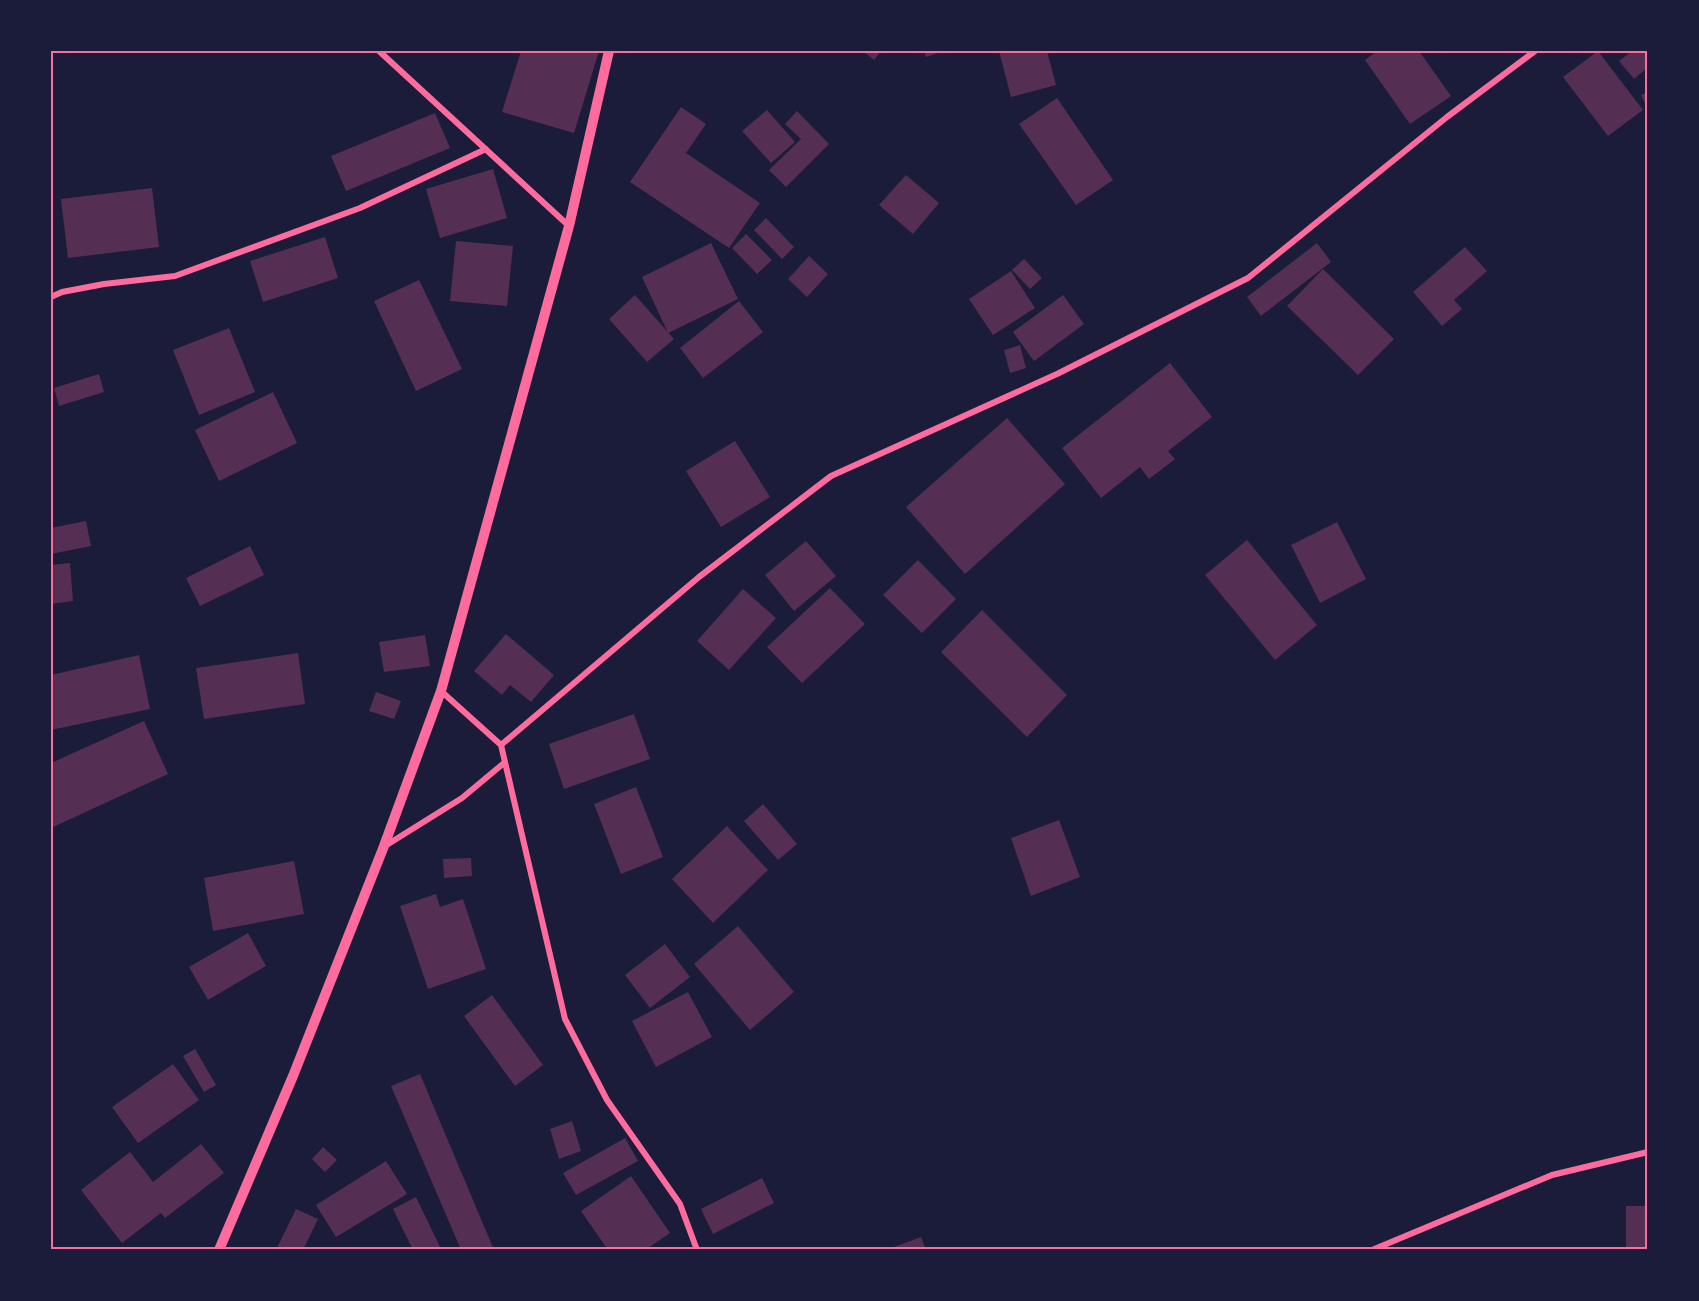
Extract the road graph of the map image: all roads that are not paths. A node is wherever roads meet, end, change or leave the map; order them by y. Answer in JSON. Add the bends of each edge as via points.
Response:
{"nodes":[{"id":1,"x":379,"y":51,"type":"edge"},
{"id":2,"x":609,"y":51,"type":"edge"},
{"id":3,"x":1535,"y":51,"type":"edge"},
{"id":4,"x":486,"y":149,"type":"junction"},
{"id":5,"x":569,"y":226,"type":"junction"},
{"id":6,"x":51,"y":297,"type":"edge"},
{"id":7,"x":441,"y":691,"type":"junction"},
{"id":8,"x":501,"y":745,"type":"junction"},
{"id":9,"x":504,"y":763,"type":"junction"},
{"id":10,"x":384,"y":846,"type":"junction"},
{"id":11,"x":1648,"y":1152,"type":"edge"},
{"id":12,"x":219,"y":1250,"type":"edge"},
{"id":13,"x":697,"y":1250,"type":"edge"},
{"id":14,"x":1372,"y":1250,"type":"edge"}],
"edges":[{"from":1,"to":4,"type":"street"},
{"from":2,"to":5,"type":"street"},
{"from":3,"to":8,"type":"street","via":[[1248,278],[1057,374],[831,476],[699,578]]},
{"from":4,"to":5,"type":"street"},
{"from":4,"to":6,"type":"street","via":[[360,208],[175,276],[104,284]]},
{"from":5,"to":7,"type":"street"},
{"from":7,"to":8,"type":"street"},
{"from":7,"to":10,"type":"street"},
{"from":8,"to":9,"type":"street"},
{"from":9,"to":10,"type":"street","via":[[462,798]]},
{"from":9,"to":13,"type":"street","via":[[565,1020],[607,1100],[680,1204]]},
{"from":10,"to":12,"type":"street"},
{"from":11,"to":14,"type":"street","via":[[1552,1175]]}]}
